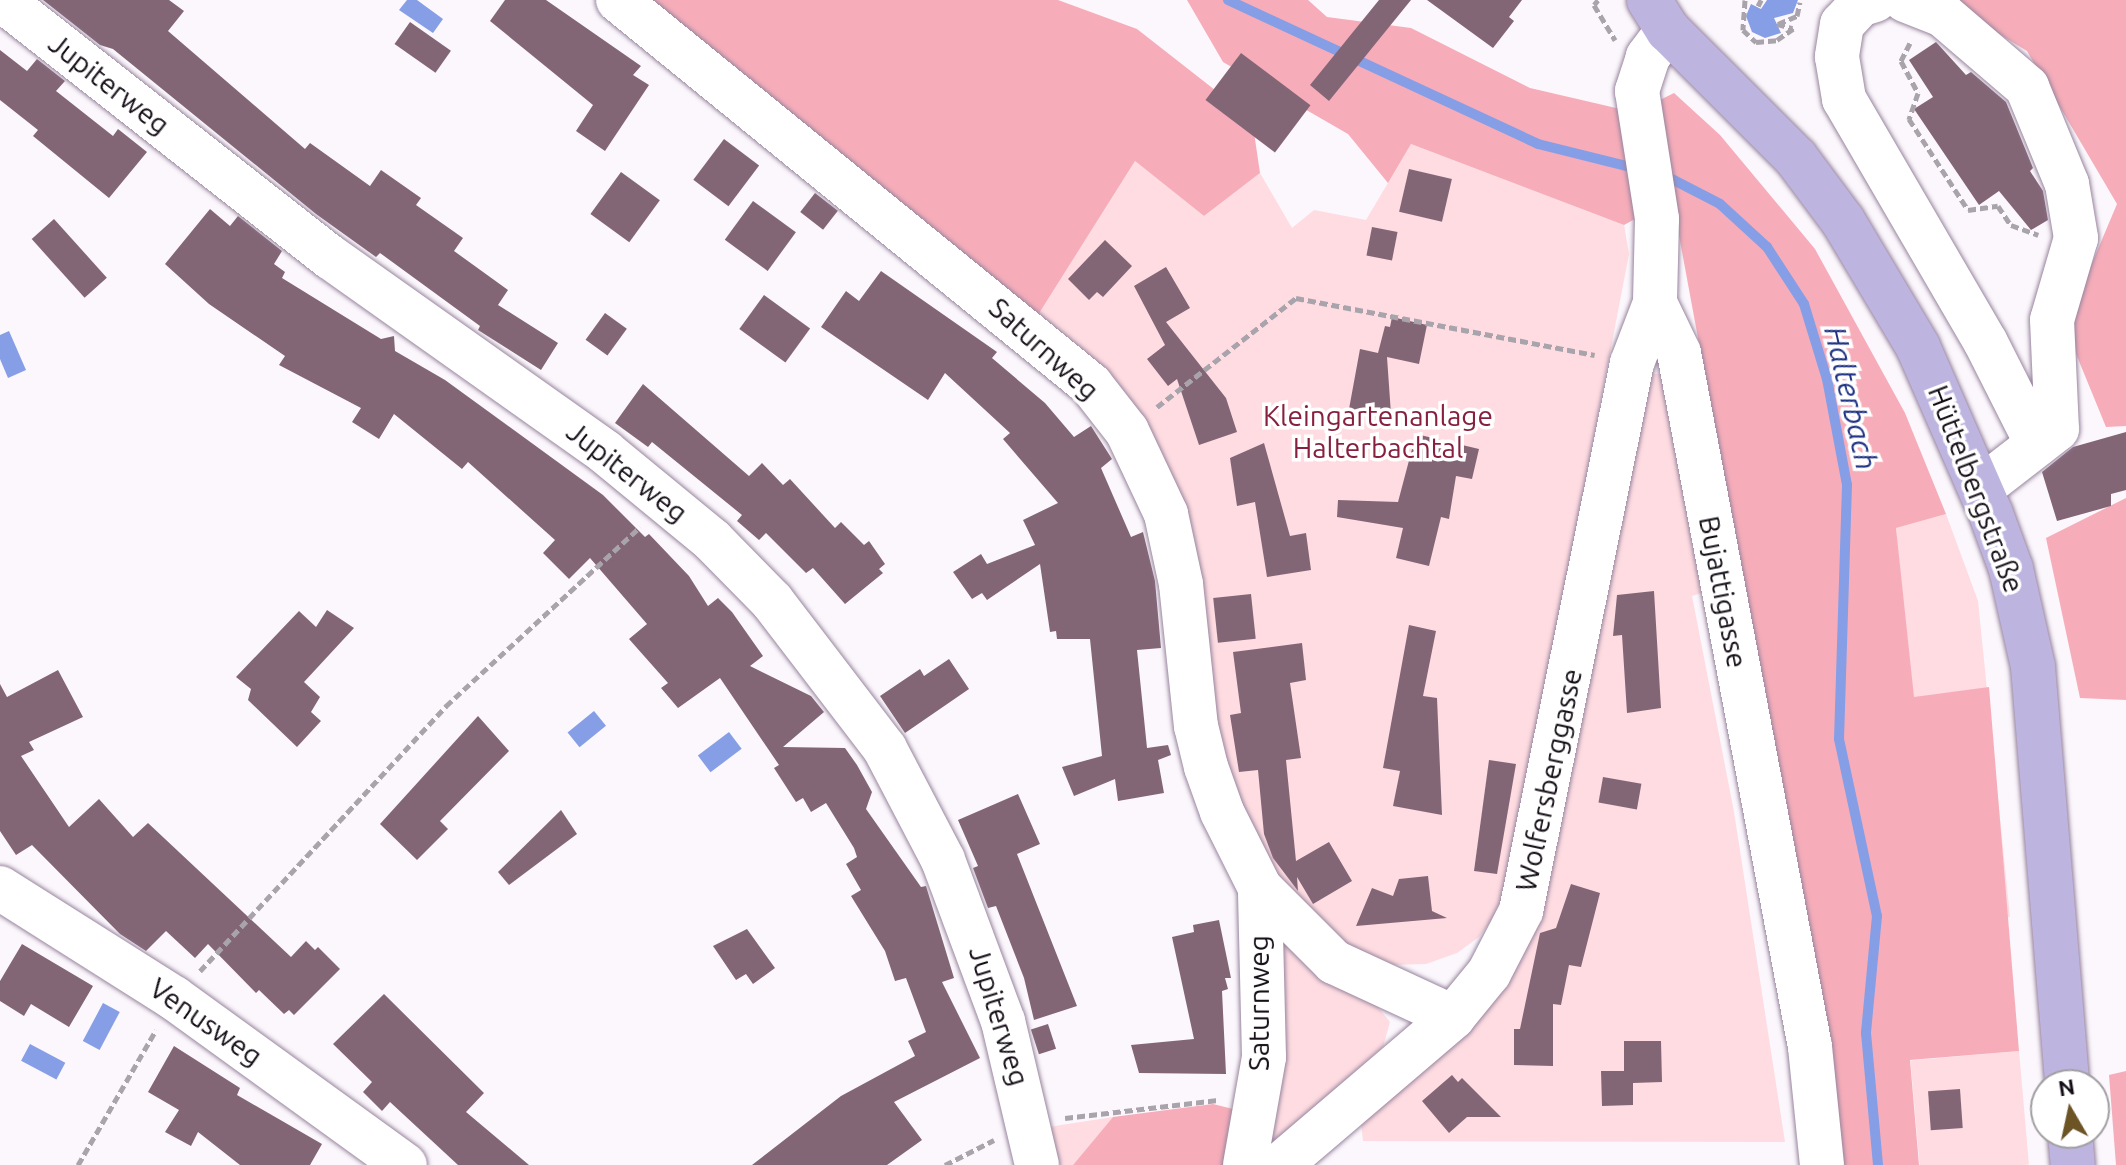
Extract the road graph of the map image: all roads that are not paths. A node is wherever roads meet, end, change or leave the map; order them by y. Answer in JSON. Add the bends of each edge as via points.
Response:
{"nodes":[{"id":1,"x":2,"y":0,"type":"edge"},
{"id":2,"x":618,"y":0,"type":"edge"},
{"id":3,"x":1614,"y":0,"type":"edge"},
{"id":4,"x":1875,"y":0,"type":"edge"},
{"id":5,"x":1916,"y":3,"type":"edge"},
{"id":6,"x":1659,"y":15,"type":"edge"},
{"id":7,"x":1655,"y":303,"type":"junction"},
{"id":8,"x":2037,"y":444,"type":"junction"},
{"id":9,"x":1981,"y":488,"type":"junction"},
{"id":10,"x":0,"y":888,"type":"edge"},
{"id":11,"x":1260,"y":888,"type":"junction"},
{"id":12,"x":1453,"y":1017,"type":"junction"},
{"id":13,"x":2066,"y":1069,"type":"edge"},
{"id":14,"x":1033,"y":1144,"type":"edge"},
{"id":15,"x":405,"y":1165,"type":"edge"},
{"id":16,"x":1245,"y":1165,"type":"edge"},
{"id":17,"x":1280,"y":1165,"type":"edge"},
{"id":18,"x":1822,"y":1165,"type":"edge"}],
"edges":[{"from":1,"to":14,"type":"street","name":"Jupiterweg","via":[[330,257],[524,393],[667,502],[772,601],[885,749],[967,916],[996,997]]},
{"from":2,"to":11,"type":"street","name":"Saturnweg","via":[[1067,362],[1127,431],[1157,491],[1173,542],[1206,767]]},
{"from":3,"to":6,"type":"main road","name":"Hüttelbergstraße"},
{"from":4,"to":8,"type":"street","via":[[1860,5],[1842,24],[1837,57],[1844,99],[1986,343]]},
{"from":5,"to":8,"type":"street","via":[[2027,87],[2067,184],[2075,241],[2052,320],[2057,429]]},
{"from":6,"to":7,"type":"street","name":"Bujattigasse","via":[[1642,70],[1638,111],[1657,219]]},
{"from":6,"to":9,"type":"main road","name":"Hüttelbergstraße","via":[[1777,137],[1843,221],[1918,347]]},
{"from":7,"to":12,"type":"street","name":"Wolfersberggasse","via":[[1632,363],[1530,883],[1507,942]]},
{"from":7,"to":18,"type":"street","name":"Bujattigasse","via":[[1679,353],[1810,1047]]},
{"from":8,"to":9,"type":"street"},
{"from":9,"to":13,"type":"main road","name":"Hüttelbergstraße","via":[[2011,569],[2033,667]]},
{"from":10,"to":15,"type":"street","name":"Venusweg","via":[[174,998]]},
{"from":11,"to":12,"type":"street","name":"Saturnweg","via":[[1334,962]]},
{"from":11,"to":16,"type":"street","name":"Saturnweg","via":[[1264,1057]]},
{"from":12,"to":17,"type":"street","name":"Wolfersberggasse"}]}
